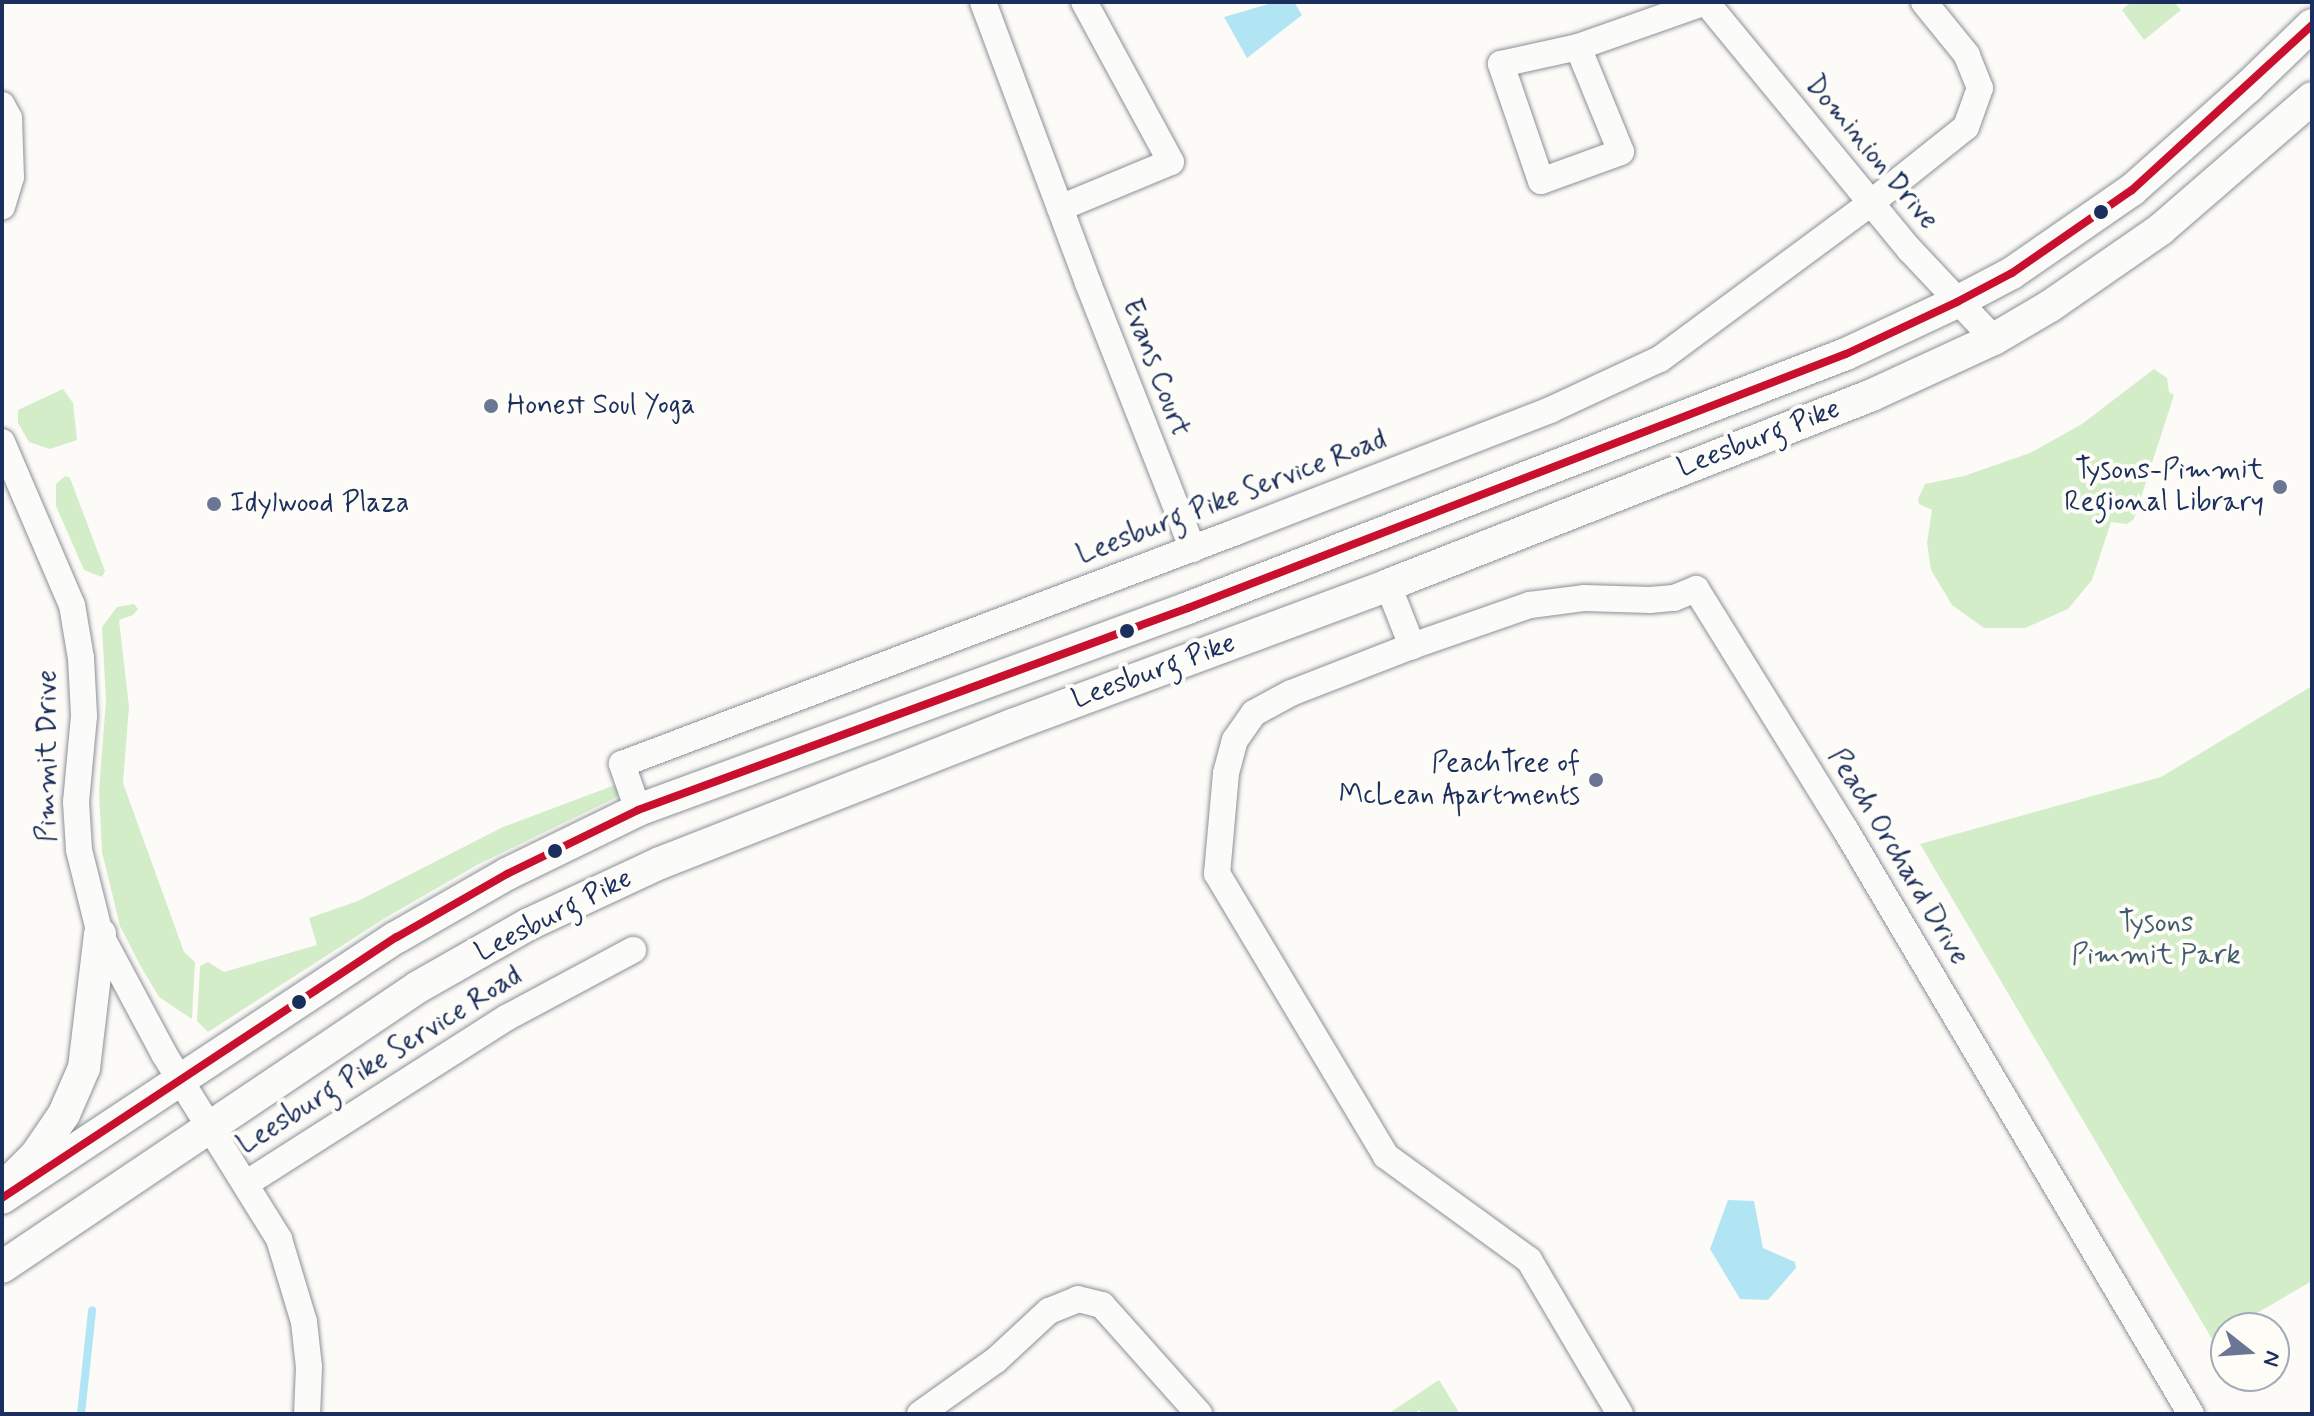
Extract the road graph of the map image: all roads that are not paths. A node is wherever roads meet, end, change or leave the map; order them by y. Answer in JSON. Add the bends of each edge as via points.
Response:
{"nodes":[{"id":1,"x":983,"y":2,"type":"edge"},
{"id":2,"x":1084,"y":2,"type":"edge"},
{"id":3,"x":1706,"y":2,"type":"edge"},
{"id":4,"x":1924,"y":2,"type":"edge"},
{"id":5,"x":2312,"y":25,"type":"edge"},
{"id":6,"x":1578,"y":47,"type":"junction"},
{"id":7,"x":2312,"y":98,"type":"edge"},
{"id":8,"x":2,"y":105,"type":"edge"},
{"id":9,"x":1872,"y":202,"type":"junction"},
{"id":10,"x":2,"y":207,"type":"edge"},
{"id":11,"x":1060,"y":208,"type":"junction"},
{"id":12,"x":1957,"y":302,"type":"junction"},
{"id":13,"x":1994,"y":339,"type":"junction"},
{"id":14,"x":2,"y":442,"type":"edge"},
{"id":15,"x":1193,"y":549,"type":"junction"},
{"id":16,"x":1388,"y":585,"type":"junction"},
{"id":17,"x":1412,"y":646,"type":"junction"},
{"id":18,"x":638,"y":810,"type":"junction"},
{"id":19,"x":100,"y":934,"type":"junction"},
{"id":20,"x":633,"y":950,"type":"dead end"},
{"id":21,"x":183,"y":1082,"type":"junction"},
{"id":22,"x":212,"y":1126,"type":"junction"},
{"id":23,"x":247,"y":1183,"type":"junction"},
{"id":24,"x":2,"y":1189,"type":"edge"},
{"id":25,"x":2,"y":1198,"type":"edge"},
{"id":26,"x":2,"y":1267,"type":"edge"},
{"id":27,"x":307,"y":1414,"type":"edge"},
{"id":28,"x":920,"y":1414,"type":"edge"},
{"id":29,"x":1199,"y":1414,"type":"edge"},
{"id":30,"x":1620,"y":1414,"type":"edge"},
{"id":31,"x":2191,"y":1414,"type":"edge"}],
"edges":[{"from":1,"to":11,"type":"street","name":"Evans Court"},
{"from":2,"to":11,"type":"street","via":[[1171,162]]},
{"from":3,"to":6,"type":"street"},
{"from":3,"to":9,"type":"street","name":"Dominion Drive"},
{"from":4,"to":9,"type":"street","name":"Leesburg Pike Service Road","via":[[1967,55],[1980,88],[1966,127]]},
{"from":5,"to":12,"type":"main road","name":"Leesburg Pike","via":[[2132,190],[2012,273]]},
{"from":6,"to":6,"type":"street","via":[[1501,64],[1541,181],[1621,152]]},
{"from":7,"to":13,"type":"main road","name":"Leesburg Pike","via":[[2161,229]]},
{"from":8,"to":10,"type":"street","via":[[9,118],[11,177]]},
{"from":9,"to":12,"type":"street","name":"Dominion Drive"},
{"from":9,"to":15,"type":"street","name":"Leesburg Pike Service Road","via":[[1660,359],[1550,410]]},
{"from":11,"to":15,"type":"street","name":"Evans Court"},
{"from":12,"to":13,"type":"street","name":"Dominion Drive"},
{"from":12,"to":18,"type":"main road","name":"Leesburg Pike","via":[[1846,354],[1188,608]]},
{"from":13,"to":16,"type":"main road","name":"Leesburg Pike","via":[[1872,395]]},
{"from":14,"to":19,"type":"street","name":"Pimmit Drive","via":[[72,605],[84,716],[76,802],[79,850]]},
{"from":15,"to":18,"type":"street","name":"Leesburg Pike Service Road","via":[[622,764]]},
{"from":16,"to":17,"type":"street"},
{"from":16,"to":22,"type":"main road","name":"Leesburg Pike","via":[[647,869],[529,924],[418,987]]},
{"from":17,"to":30,"type":"street","name":"Peach Orchard Drive","via":[[1254,713],[1235,740],[1226,773],[1217,874],[1386,1156],[1529,1260]]},
{"from":17,"to":31,"type":"street","name":"Peach Orchard Drive","via":[[1530,605],[1584,598],[1674,598],[1696,589],[1853,842]]},
{"from":18,"to":21,"type":"main road","name":"Leesburg Pike","via":[[507,874],[397,937]]},
{"from":19,"to":21,"type":"street","name":"Pimmit Drive"},
{"from":19,"to":24,"type":"main road","via":[[84,1068],[36,1155]]},
{"from":20,"to":23,"type":"street","name":"Leesburg Pike Service Road","via":[[508,1017]]},
{"from":21,"to":22,"type":"street","name":"Pimmit Drive"},
{"from":21,"to":25,"type":"main road","name":"Leesburg Pike"},
{"from":22,"to":23,"type":"street","name":"Pimmit Drive"},
{"from":22,"to":26,"type":"main road","name":"Leesburg Pike"},
{"from":23,"to":27,"type":"street","name":"Pimmit Drive","via":[[269,1219],[293,1278],[309,1367]]},
{"from":28,"to":29,"type":"street","via":[[962,1387],[1066,1302],[1095,1302]]}]}
